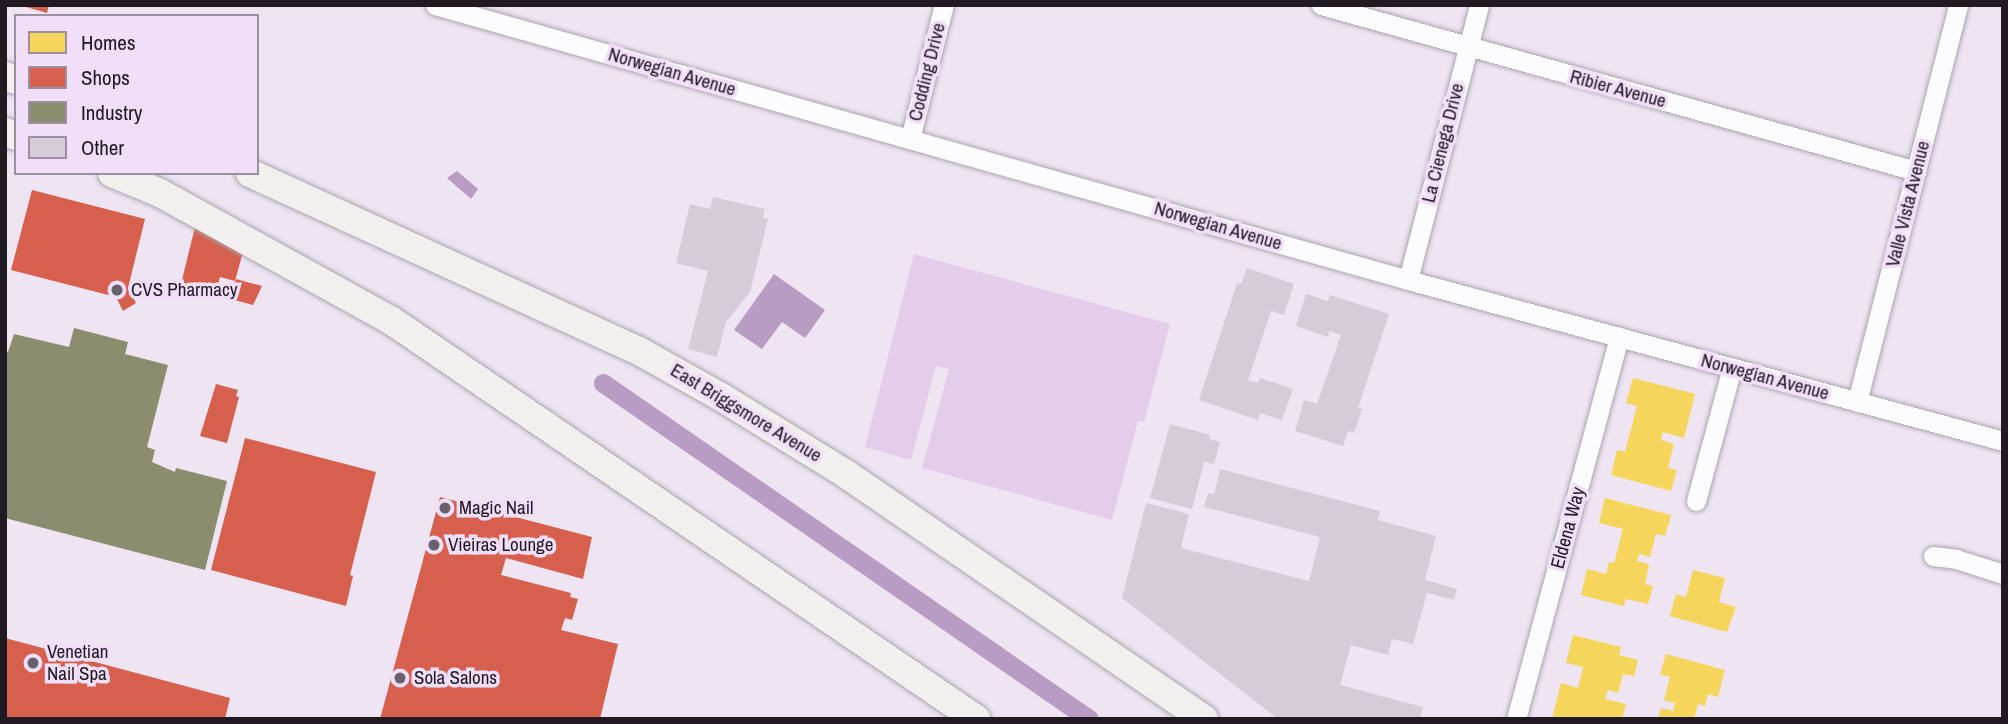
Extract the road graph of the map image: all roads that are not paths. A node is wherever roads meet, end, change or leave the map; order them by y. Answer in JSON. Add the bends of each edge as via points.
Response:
{"nodes":[{"id":1,"x":435,"y":5,"type":"edge"},
{"id":2,"x":944,"y":5,"type":"edge"},
{"id":3,"x":1321,"y":5,"type":"edge"},
{"id":4,"x":1479,"y":5,"type":"edge"},
{"id":5,"x":1958,"y":5,"type":"edge"},
{"id":6,"x":1468,"y":48,"type":"junction"},
{"id":7,"x":910,"y":139,"type":"junction"},
{"id":8,"x":1916,"y":171,"type":"junction"},
{"id":9,"x":117,"y":175,"type":"edge"},
{"id":10,"x":254,"y":175,"type":"edge"},
{"id":11,"x":1408,"y":280,"type":"junction"},
{"id":12,"x":1619,"y":337,"type":"junction"},
{"id":13,"x":1732,"y":368,"type":"junction"},
{"id":14,"x":1857,"y":402,"type":"junction"},
{"id":15,"x":2003,"y":442,"type":"edge"},
{"id":16,"x":1696,"y":500,"type":"dead end"},
{"id":17,"x":1933,"y":556,"type":"dead end"},
{"id":18,"x":2003,"y":574,"type":"edge"},
{"id":19,"x":976,"y":719,"type":"edge"},
{"id":20,"x":1205,"y":719,"type":"edge"},
{"id":21,"x":1516,"y":719,"type":"edge"}],
"edges":[{"from":1,"to":7,"type":"street","name":"Norwegian Avenue"},
{"from":2,"to":7,"type":"street","name":"Codding Drive"},
{"from":3,"to":6,"type":"street","name":"Ribier Avenue"},
{"from":4,"to":6,"type":"street","name":"La Cienega Drive"},
{"from":5,"to":8,"type":"street","name":"Valle Vista Avenue"},
{"from":6,"to":8,"type":"street","name":"Ribier Avenue"},
{"from":6,"to":11,"type":"street","name":"La Cienega Drive"},
{"from":7,"to":11,"type":"street","name":"Norwegian Avenue"},
{"from":8,"to":14,"type":"street","name":"Valle Vista Avenue"},
{"from":9,"to":19,"type":"main road","via":[[160,193],[392,321]]},
{"from":10,"to":20,"type":"main road","name":"East Briggsmore Avenue","via":[[639,351],[733,404],[846,474]]},
{"from":11,"to":12,"type":"street","name":"Norwegian Avenue"},
{"from":12,"to":13,"type":"street","name":"Norwegian Avenue"},
{"from":12,"to":21,"type":"street","name":"Eldena Way"},
{"from":13,"to":14,"type":"street","name":"Norwegian Avenue"},
{"from":13,"to":16,"type":"street"},
{"from":14,"to":15,"type":"street","name":"Norwegian Avenue"},
{"from":17,"to":18,"type":"street"}]}
